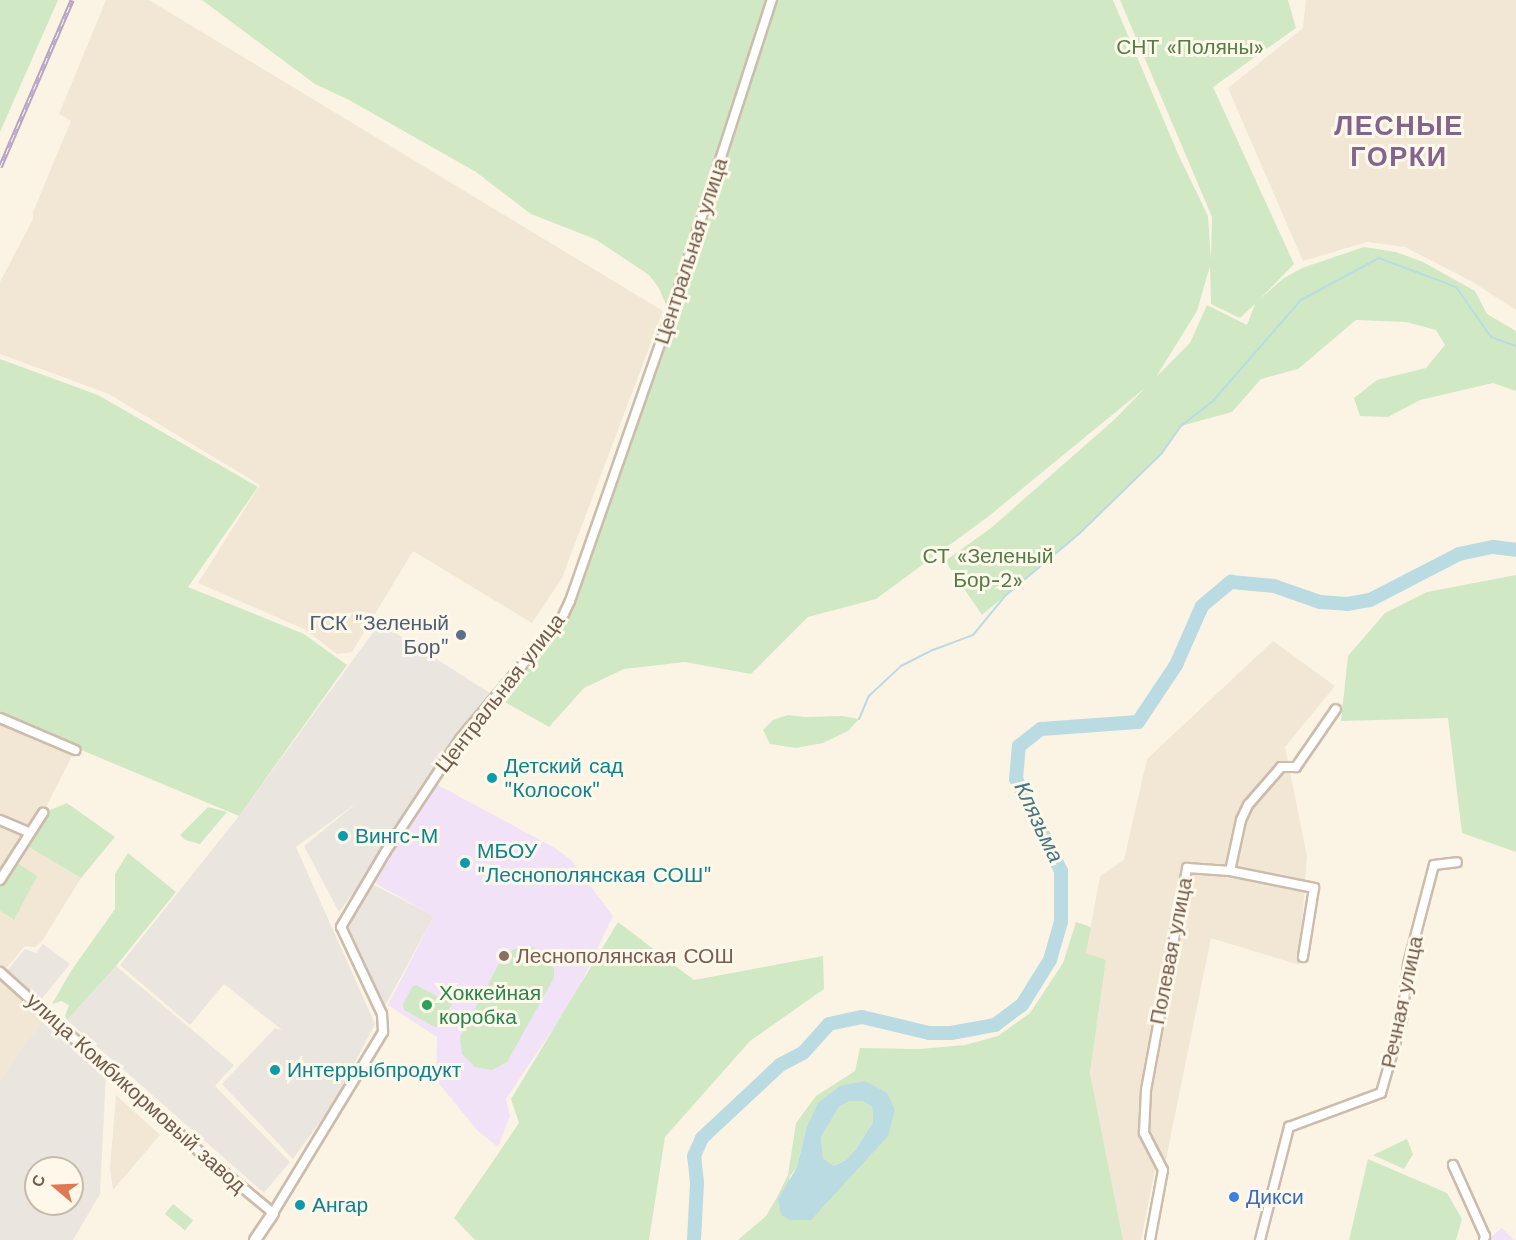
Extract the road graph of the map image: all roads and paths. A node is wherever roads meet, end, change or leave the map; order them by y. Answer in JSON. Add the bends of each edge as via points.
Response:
{"nodes":[{"id":1,"x":772,"y":0,"type":"edge"},
{"id":2,"x":1336,"y":709,"type":"dead end"},
{"id":3,"x":0,"y":718,"type":"edge"},
{"id":4,"x":75,"y":750,"type":"dead end"},
{"id":5,"x":43,"y":813,"type":"dead end"},
{"id":6,"x":0,"y":820,"type":"edge"},
{"id":7,"x":28,"y":832,"type":"junction"},
{"id":8,"x":1457,"y":862,"type":"dead end"},
{"id":9,"x":1230,"y":871,"type":"junction"},
{"id":10,"x":0,"y":880,"type":"edge"},
{"id":11,"x":1303,"y":957,"type":"dead end"},
{"id":12,"x":0,"y":972,"type":"edge"},
{"id":13,"x":1453,"y":1165,"type":"dead end"},
{"id":14,"x":273,"y":1213,"type":"junction"},
{"id":15,"x":255,"y":1240,"type":"edge"},
{"id":16,"x":1150,"y":1240,"type":"edge"},
{"id":17,"x":1260,"y":1240,"type":"edge"},
{"id":18,"x":1484,"y":1240,"type":"edge"}],
"edges":[{"from":1,"to":14,"type":"street","name":"Центральная улица","via":[[670,315],[570,601],[562,618],[460,739],[341,927],[382,1014],[383,1032]]},
{"from":2,"to":9,"type":"street","via":[[1296,767],[1281,767],[1248,804]]},
{"from":3,"to":4,"type":"street"},
{"from":5,"to":7,"type":"street"},
{"from":6,"to":7,"type":"street"},
{"from":7,"to":10,"type":"street"},
{"from":8,"to":17,"type":"street","name":"Речная улица","via":[[1434,865],[1408,964],[1402,1020],[1381,1093],[1289,1126]]},
{"from":9,"to":11,"type":"street","via":[[1314,888]]},
{"from":9,"to":16,"type":"street","name":"Полевая улица","via":[[1187,868],[1146,1090],[1144,1133],[1163,1170]]},
{"from":12,"to":14,"type":"street","name":"улица Комбикормовый завод"},
{"from":13,"to":18,"type":"street"},
{"from":14,"to":15,"type":"street","name":"Центральная улица"}]}
